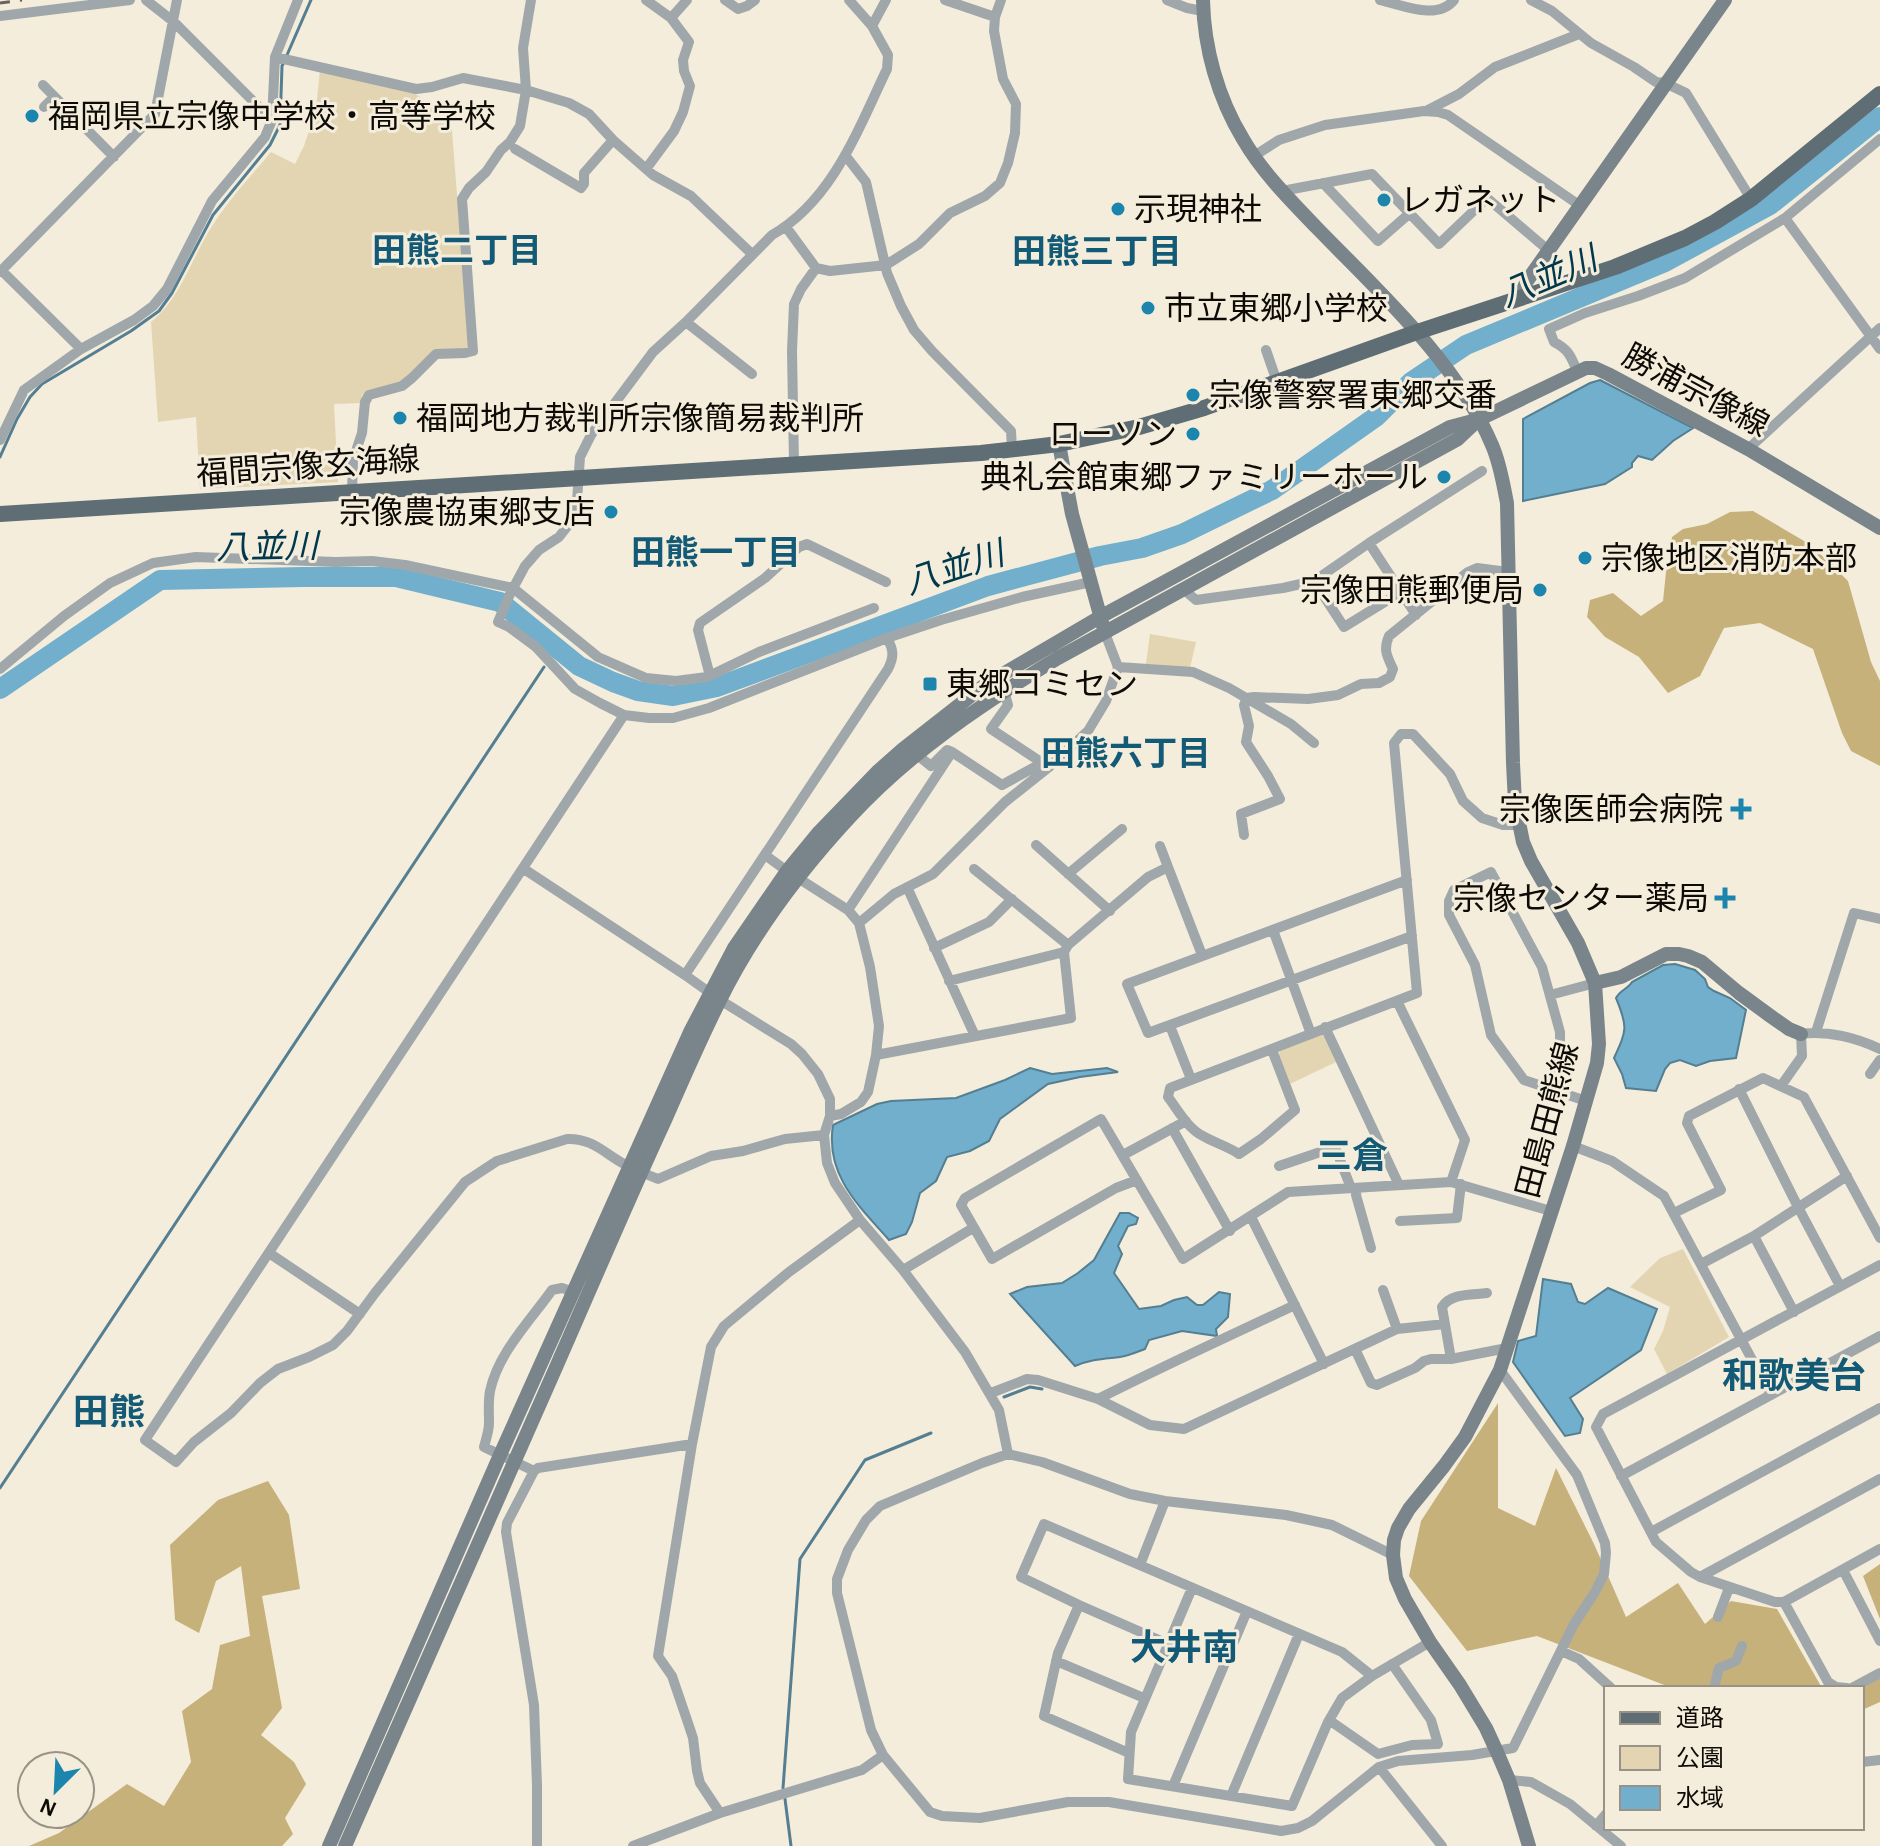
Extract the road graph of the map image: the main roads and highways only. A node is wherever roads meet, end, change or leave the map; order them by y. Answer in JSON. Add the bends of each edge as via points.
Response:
{"nodes":[{"id":1,"x":1880,"y":94,"type":"edge"},
{"id":2,"x":0,"y":514,"type":"edge"}],
"edges":[{"from":1,"to":2,"type":"main road","name":"福間宗像玄海線","via":[[1751,199],[1667,246],[1139,427],[1012,449]]}]}
